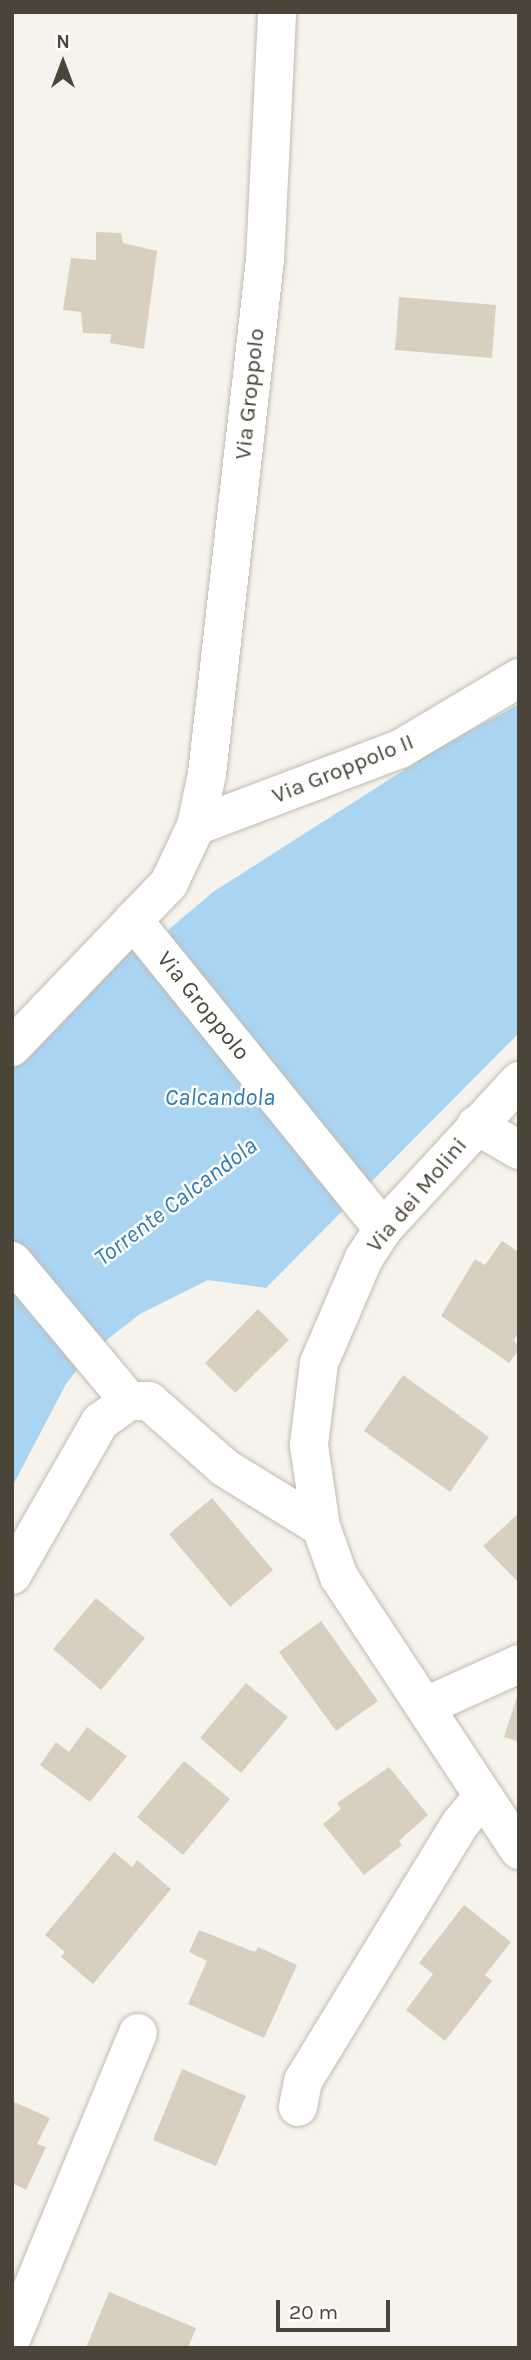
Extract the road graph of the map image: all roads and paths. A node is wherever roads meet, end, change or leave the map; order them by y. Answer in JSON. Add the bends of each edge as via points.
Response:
{"nodes":[{"id":1,"x":276,"y":12,"type":"edge"},
{"id":2,"x":519,"y":678,"type":"edge"},
{"id":3,"x":196,"y":826,"type":"junction"},
{"id":4,"x":140,"y":928,"type":"junction"},
{"id":5,"x":12,"y":1047,"type":"edge"},
{"id":6,"x":519,"y":1081,"type":"edge"},
{"id":7,"x":476,"y":1125,"type":"junction"},
{"id":8,"x":519,"y":1150,"type":"edge"},
{"id":9,"x":373,"y":1218,"type":"junction"},
{"id":10,"x":12,"y":1261,"type":"edge"},
{"id":11,"x":129,"y":1401,"type":"junction"},
{"id":12,"x":321,"y":1527,"type":"junction"},
{"id":13,"x":12,"y":1575,"type":"edge"},
{"id":14,"x":514,"y":1655,"type":"edge"},
{"id":15,"x":426,"y":1706,"type":"junction"},
{"id":16,"x":483,"y":1797,"type":"junction"},
{"id":17,"x":519,"y":1850,"type":"edge"},
{"id":18,"x":138,"y":2033,"type":"dead end"},
{"id":19,"x":298,"y":2107,"type":"dead end"},
{"id":20,"x":12,"y":2337,"type":"edge"}],
"edges":[{"from":1,"to":3,"type":"street","name":"Via Groppolo","via":[[265,260],[207,774]]},
{"from":2,"to":3,"type":"street","name":"Via Groppolo II","via":[[400,749]]},
{"from":3,"to":4,"type":"street","name":"Via Groppolo","via":[[169,883]]},
{"from":4,"to":5,"type":"street","name":"Via Groppolo"},
{"from":4,"to":9,"type":"street","name":"Via Groppolo"},
{"from":6,"to":7,"type":"street","name":"Via dei Molini"},
{"from":7,"to":8,"type":"street"},
{"from":7,"to":9,"type":"street","name":"Via dei Molini"},
{"from":9,"to":12,"type":"street","name":"Via dei Molini","via":[[364,1258],[319,1363],[309,1445]]},
{"from":10,"to":11,"type":"street"},
{"from":11,"to":12,"type":"street","via":[[149,1401],[225,1468]]},
{"from":11,"to":13,"type":"street","via":[[100,1422]]},
{"from":12,"to":15,"type":"street","name":"Via dei Molini","via":[[338,1577]]},
{"from":14,"to":15,"type":"street"},
{"from":15,"to":16,"type":"street","name":"Via dei Molini"},
{"from":16,"to":17,"type":"street","name":"Via dei Molini"},
{"from":16,"to":19,"type":"street","via":[[460,1824],[303,2081]]},
{"from":18,"to":20,"type":"street"}]}
